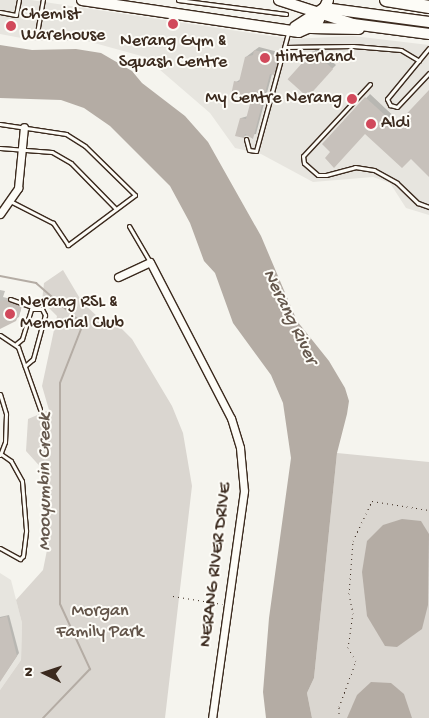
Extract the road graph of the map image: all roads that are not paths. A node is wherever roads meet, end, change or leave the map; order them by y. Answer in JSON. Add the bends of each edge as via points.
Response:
{"nodes":[{"id":1,"x":19,"y":0,"type":"edge"},
{"id":2,"x":43,"y":0,"type":"edge"},
{"id":3,"x":82,"y":0,"type":"edge"},
{"id":4,"x":178,"y":0,"type":"edge"},
{"id":5,"x":279,"y":0,"type":"edge"},
{"id":6,"x":386,"y":0,"type":"edge"},
{"id":7,"x":111,"y":2,"type":"edge"},
{"id":8,"x":296,"y":5,"type":"junction"},
{"id":9,"x":429,"y":7,"type":"edge"},
{"id":10,"x":323,"y":8,"type":"edge"},
{"id":11,"x":0,"y":12,"type":"edge"},
{"id":12,"x":286,"y":14,"type":"dead end"},
{"id":13,"x":429,"y":22,"type":"edge"},
{"id":14,"x":310,"y":28,"type":"junction"},
{"id":15,"x":380,"y":28,"type":"junction"},
{"id":16,"x":289,"y":30,"type":"junction"},
{"id":17,"x":37,"y":32,"type":"dead end"},
{"id":18,"x":429,"y":34,"type":"edge"},
{"id":19,"x":285,"y":47,"type":"junction"},
{"id":20,"x":429,"y":48,"type":"edge"},
{"id":21,"x":425,"y":54,"type":"junction"},
{"id":22,"x":429,"y":57,"type":"edge"},
{"id":23,"x":419,"y":61,"type":"junction"},
{"id":24,"x":429,"y":73,"type":"edge"},
{"id":25,"x":370,"y":84,"type":"dead end"},
{"id":26,"x":0,"y":124,"type":"edge"},
{"id":27,"x":24,"y":127,"type":"junction"},
{"id":28,"x":246,"y":139,"type":"dead end"},
{"id":29,"x":0,"y":148,"type":"edge"},
{"id":30,"x":22,"y":151,"type":"junction"},
{"id":31,"x":0,"y":154,"type":"edge"},
{"id":32,"x":9,"y":200,"type":"junction"},
{"id":33,"x":429,"y":208,"type":"edge"},
{"id":34,"x":116,"y":209,"type":"junction"},
{"id":35,"x":0,"y":214,"type":"edge"},
{"id":36,"x":129,"y":226,"type":"dead end"},
{"id":37,"x":150,"y":262,"type":"junction"},
{"id":38,"x":118,"y":277,"type":"dead end"},
{"id":39,"x":10,"y":299,"type":"dead end"},
{"id":40,"x":32,"y":307,"type":"junction"},
{"id":41,"x":0,"y":336,"type":"edge"},
{"id":42,"x":16,"y":344,"type":"junction"},
{"id":43,"x":25,"y":366,"type":"junction"},
{"id":44,"x":0,"y":394,"type":"edge"},
{"id":45,"x":40,"y":409,"type":"dead end"},
{"id":46,"x":0,"y":455,"type":"edge"},
{"id":47,"x":0,"y":548,"type":"edge"},
{"id":48,"x":212,"y":718,"type":"edge"}],
"edges":[{"from":1,"to":11,"type":"lane","via":[[16,15]]},
{"from":2,"to":17,"type":"lane"},
{"from":3,"to":7,"type":"main road"},
{"from":4,"to":12,"type":"lane"},
{"from":5,"to":8,"type":"main road"},
{"from":6,"to":9,"type":"highway"},
{"from":7,"to":16,"type":"main road"},
{"from":8,"to":10,"type":"main road"},
{"from":8,"to":16,"type":"main road","via":[[298,17]]},
{"from":10,"to":13,"type":"main road"},
{"from":10,"to":14,"type":"main road"},
{"from":10,"to":15,"type":"main road"},
{"from":10,"to":16,"type":"main road","via":[[308,21]]},
{"from":14,"to":15,"type":"main road"},
{"from":14,"to":16,"type":"main road","via":[[299,32]]},
{"from":15,"to":18,"type":"main road"},
{"from":16,"to":19,"type":"lane"},
{"from":19,"to":23,"type":"lane","via":[[353,46],[401,50]]},
{"from":19,"to":28,"type":"lane","via":[[256,151],[249,150]]},
{"from":20,"to":21,"type":"lane"},
{"from":21,"to":22,"type":"lane"},
{"from":21,"to":23,"type":"lane"},
{"from":23,"to":24,"type":"lane","via":[[387,99],[390,105],[396,107]]},
{"from":25,"to":33,"type":"lane","via":[[303,156],[304,163],[318,174],[326,175],[354,167],[374,170]]},
{"from":26,"to":27,"type":"lane"},
{"from":27,"to":30,"type":"street"},
{"from":27,"to":34,"type":"lane","via":[[66,134],[85,146],[135,195]]},
{"from":29,"to":30,"type":"lane"},
{"from":29,"to":31,"type":"lane"},
{"from":30,"to":32,"type":"street","via":[[18,188]]},
{"from":30,"to":34,"type":"lane","via":[[52,152],[71,162]]},
{"from":32,"to":34,"type":"lane","via":[[52,223],[68,245]]},
{"from":32,"to":35,"type":"street"},
{"from":36,"to":37,"type":"lane"},
{"from":37,"to":38,"type":"street"},
{"from":37,"to":48,"type":"street","name":"NERANG RIVER DRIVE","via":[[223,400],[240,448],[244,491]]},
{"from":39,"to":40,"type":"lane"},
{"from":40,"to":42,"type":"lane","via":[[22,339]]},
{"from":40,"to":43,"type":"lane","via":[[42,309],[45,316],[32,362]]},
{"from":41,"to":42,"type":"lane"},
{"from":42,"to":43,"type":"lane"},
{"from":43,"to":45,"type":"lane"},
{"from":44,"to":46,"type":"lane","via":[[6,414],[5,442]]},
{"from":46,"to":47,"type":"lane","via":[[11,461],[22,481],[26,530],[24,556],[20,559]]}]}
